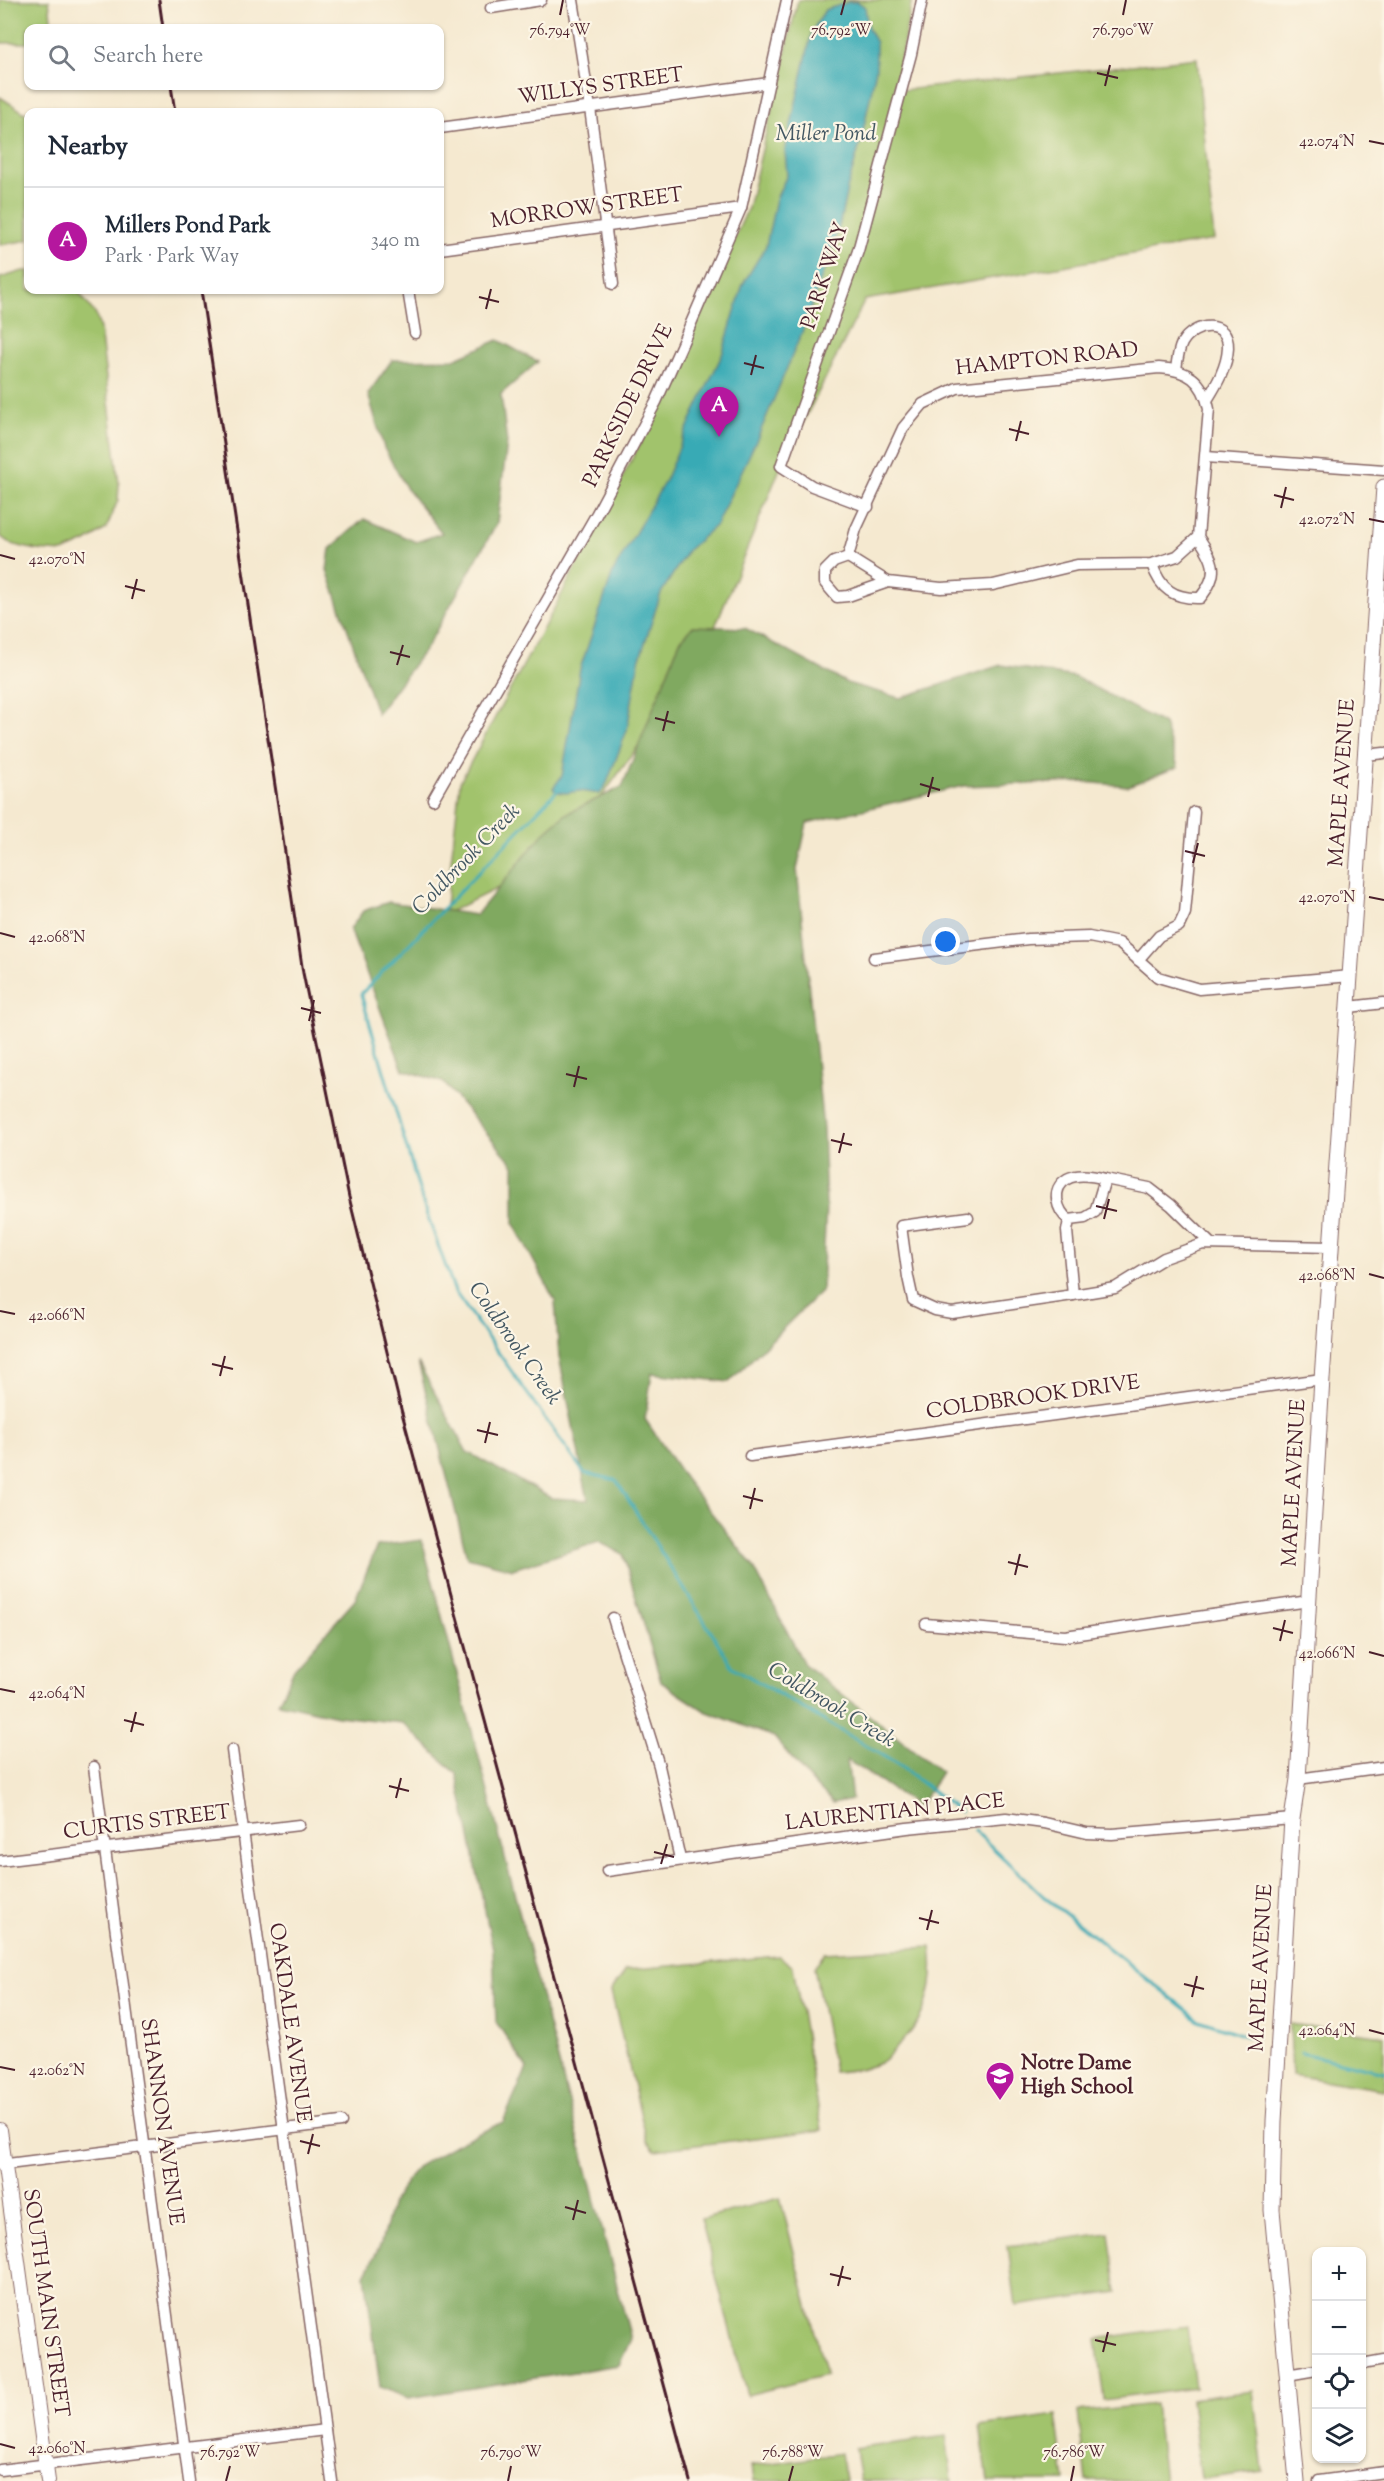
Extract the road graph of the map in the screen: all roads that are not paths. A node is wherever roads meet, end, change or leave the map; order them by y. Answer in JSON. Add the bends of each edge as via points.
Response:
{"nodes":[{"id":1,"x":541,"y":0,"type":"edge"},
{"id":2,"x":573,"y":0,"type":"edge"},
{"id":3,"x":787,"y":0,"type":"edge"},
{"id":4,"x":922,"y":0,"type":"edge"},
{"id":5,"x":491,"y":8,"type":"dead end"},
{"id":6,"x":769,"y":83,"type":"junction"},
{"id":7,"x":591,"y":108,"type":"junction"},
{"id":8,"x":444,"y":127,"type":"edge"},
{"id":9,"x":741,"y":208,"type":"junction"},
{"id":10,"x":605,"y":226,"type":"junction"},
{"id":11,"x":444,"y":248,"type":"edge"},
{"id":12,"x":613,"y":284,"type":"dead end"},
{"id":13,"x":409,"y":294,"type":"edge"},
{"id":14,"x":415,"y":333,"type":"dead end"},
{"id":15,"x":1176,"y":370,"type":"junction"},
{"id":16,"x":1207,"y":400,"type":"junction"},
{"id":17,"x":1206,"y":457,"type":"junction"},
{"id":18,"x":1384,"y":470,"type":"edge"},
{"id":19,"x":1384,"y":487,"type":"edge"},
{"id":20,"x":868,"y":507,"type":"junction"},
{"id":21,"x":1198,"y":537,"type":"junction"},
{"id":22,"x":848,"y":557,"type":"junction"},
{"id":23,"x":1152,"y":564,"type":"junction"},
{"id":24,"x":888,"y":582,"type":"junction"},
{"id":25,"x":1384,"y":753,"type":"edge"},
{"id":26,"x":1366,"y":755,"type":"junction"},
{"id":27,"x":433,"y":799,"type":"dead end"},
{"id":28,"x":1194,"y":812,"type":"dead end"},
{"id":29,"x":874,"y":958,"type":"dead end"},
{"id":30,"x":1138,"y":960,"type":"junction"},
{"id":31,"x":1351,"y":975,"type":"junction"},
{"id":32,"x":1384,"y":1003,"type":"edge"},
{"id":33,"x":1349,"y":1007,"type":"junction"},
{"id":34,"x":1105,"y":1179,"type":"junction"},
{"id":35,"x":968,"y":1217,"type":"dead end"},
{"id":36,"x":1069,"y":1220,"type":"junction"},
{"id":37,"x":1211,"y":1244,"type":"junction"},
{"id":38,"x":1331,"y":1247,"type":"junction"},
{"id":39,"x":1072,"y":1295,"type":"junction"},
{"id":40,"x":1322,"y":1379,"type":"junction"},
{"id":41,"x":750,"y":1456,"type":"dead end"},
{"id":42,"x":1310,"y":1601,"type":"junction"},
{"id":43,"x":613,"y":1618,"type":"dead end"},
{"id":44,"x":926,"y":1624,"type":"dead end"},
{"id":45,"x":232,"y":1750,"type":"dead end"},
{"id":46,"x":94,"y":1767,"type":"dead end"},
{"id":47,"x":1384,"y":1767,"type":"edge"},
{"id":48,"x":1298,"y":1779,"type":"junction"},
{"id":49,"x":1292,"y":1819,"type":"junction"},
{"id":50,"x":299,"y":1825,"type":"dead end"},
{"id":51,"x":243,"y":1831,"type":"junction"},
{"id":52,"x":104,"y":1847,"type":"junction"},
{"id":53,"x":680,"y":1859,"type":"junction"},
{"id":54,"x":0,"y":1861,"type":"edge"},
{"id":55,"x":607,"y":1871,"type":"dead end"},
{"id":56,"x":341,"y":2122,"type":"dead end"},
{"id":57,"x":284,"y":2128,"type":"junction"},
{"id":58,"x":0,"y":2130,"type":"edge"},
{"id":59,"x":146,"y":2147,"type":"junction"},
{"id":60,"x":2,"y":2165,"type":"edge"},
{"id":61,"x":1384,"y":2360,"type":"edge"},
{"id":62,"x":1366,"y":2363,"type":"edge"},
{"id":63,"x":1312,"y":2371,"type":"edge"},
{"id":64,"x":1287,"y":2375,"type":"junction"},
{"id":65,"x":325,"y":2430,"type":"junction"},
{"id":66,"x":185,"y":2446,"type":"junction"},
{"id":67,"x":46,"y":2464,"type":"junction"},
{"id":68,"x":0,"y":2470,"type":"edge"},
{"id":69,"x":1384,"y":2472,"type":"edge"},
{"id":70,"x":48,"y":2481,"type":"edge"},
{"id":71,"x":189,"y":2481,"type":"edge"},
{"id":72,"x":332,"y":2481,"type":"edge"},
{"id":73,"x":1297,"y":2481,"type":"edge"},
{"id":74,"x":1319,"y":2481,"type":"edge"}],
"edges":[{"from":1,"to":5,"type":"street"},
{"from":2,"to":7,"type":"street"},
{"from":3,"to":6,"type":"street","name":"PARKSIDE DRIVE"},
{"from":4,"to":20,"type":"street","name":"PARK WAY","via":[[858,251],[780,466],[812,486]]},
{"from":6,"to":7,"type":"street","name":"WILLYS STREET"},
{"from":6,"to":9,"type":"street","name":"PARKSIDE DRIVE"},
{"from":7,"to":8,"type":"street","name":"WILLYS STREET"},
{"from":7,"to":10,"type":"street"},
{"from":9,"to":10,"type":"street","name":"MORROW STREET"},
{"from":9,"to":27,"type":"street","name":"PARKSIDE DRIVE","via":[[656,402],[596,515]]},
{"from":10,"to":11,"type":"street","name":"MORROW STREET"},
{"from":10,"to":12,"type":"street"},
{"from":13,"to":14,"type":"street"},
{"from":15,"to":16,"type":"street","via":[[1192,376]]},
{"from":15,"to":16,"type":"street","via":[[1181,344],[1189,334],[1205,326],[1221,331],[1228,349],[1219,379]]},
{"from":15,"to":20,"type":"street","name":"HAMPTON ROAD","via":[[1160,368],[949,391],[923,404],[903,428]]},
{"from":16,"to":17,"type":"street"},
{"from":17,"to":18,"type":"street"},
{"from":17,"to":21,"type":"street"},
{"from":19,"to":26,"type":"main road","name":"MAPLE AVENUE"},
{"from":20,"to":22,"type":"street","name":"HAMPTON ROAD"},
{"from":21,"to":23,"type":"street","via":[[1177,556]]},
{"from":21,"to":23,"type":"street","via":[[1214,565],[1212,582],[1200,598],[1185,598],[1165,587],[1157,581]]},
{"from":22,"to":24,"type":"street"},
{"from":22,"to":24,"type":"street","via":[[834,562],[825,571],[825,583],[837,597]]},
{"from":23,"to":24,"type":"street","via":[[1077,565],[993,585],[941,588]]},
{"from":25,"to":26,"type":"street"},
{"from":26,"to":31,"type":"main road","name":"MAPLE AVENUE"},
{"from":28,"to":30,"type":"street","via":[[1185,913],[1179,926],[1159,936]]},
{"from":29,"to":30,"type":"street","via":[[1028,939],[1089,937],[1119,943]]},
{"from":30,"to":31,"type":"street","via":[[1158,977],[1199,989]]},
{"from":31,"to":33,"type":"main road","name":"MAPLE AVENUE"},
{"from":32,"to":33,"type":"street"},
{"from":33,"to":38,"type":"main road","name":"MAPLE AVENUE"},
{"from":34,"to":36,"type":"street","via":[[1095,1212]]},
{"from":34,"to":36,"type":"street","via":[[1080,1175],[1060,1185],[1057,1206]]},
{"from":34,"to":37,"type":"street","via":[[1149,1188]]},
{"from":35,"to":39,"type":"street","via":[[901,1226],[913,1300],[952,1313]]},
{"from":36,"to":39,"type":"street"},
{"from":37,"to":38,"type":"street"},
{"from":37,"to":39,"type":"street","via":[[1164,1258],[1115,1288]]},
{"from":38,"to":40,"type":"main road","name":"MAPLE AVENUE"},
{"from":40,"to":41,"type":"street","name":"COLDBROOK DRIVE"},
{"from":40,"to":42,"type":"main road","name":"MAPLE AVENUE"},
{"from":42,"to":44,"type":"street","via":[[1065,1636]]},
{"from":42,"to":48,"type":"main road","name":"MAPLE AVENUE"},
{"from":43,"to":53,"type":"street","via":[[659,1766]]},
{"from":45,"to":51,"type":"street","name":"OAKDALE AVENUE"},
{"from":46,"to":52,"type":"street","name":"SHANNON AVENUE"},
{"from":47,"to":48,"type":"street"},
{"from":48,"to":49,"type":"main road","name":"MAPLE AVENUE"},
{"from":49,"to":53,"type":"street","name":"LAURENTIAN PLACE","via":[[1112,1834],[1006,1818]]},
{"from":49,"to":64,"type":"main road","name":"MAPLE AVENUE","via":[[1272,2210]]},
{"from":50,"to":51,"type":"street","name":"CURTIS STREET"},
{"from":51,"to":52,"type":"street","name":"CURTIS STREET"},
{"from":51,"to":57,"type":"street","name":"OAKDALE AVENUE"},
{"from":52,"to":54,"type":"street","name":"CURTIS STREET"},
{"from":52,"to":59,"type":"street","name":"SHANNON AVENUE"},
{"from":53,"to":55,"type":"street","name":"LAURENTIAN PLACE"},
{"from":56,"to":57,"type":"street"},
{"from":57,"to":59,"type":"street"},
{"from":57,"to":65,"type":"street","name":"OAKDALE AVENUE"},
{"from":58,"to":60,"type":"street","name":"SOUTH MAIN STREET"},
{"from":59,"to":60,"type":"street"},
{"from":59,"to":66,"type":"street","name":"SHANNON AVENUE"},
{"from":60,"to":67,"type":"street","name":"SOUTH MAIN STREET"},
{"from":61,"to":62,"type":"street"},
{"from":63,"to":64,"type":"street"},
{"from":64,"to":73,"type":"main road","name":"MAPLE AVENUE"},
{"from":65,"to":66,"type":"street"},
{"from":65,"to":72,"type":"street","name":"OAKDALE AVENUE"},
{"from":66,"to":67,"type":"street"},
{"from":66,"to":71,"type":"street","name":"SHANNON AVENUE"},
{"from":67,"to":68,"type":"street"},
{"from":67,"to":70,"type":"street","name":"SOUTH MAIN STREET"},
{"from":69,"to":74,"type":"street"}]}
